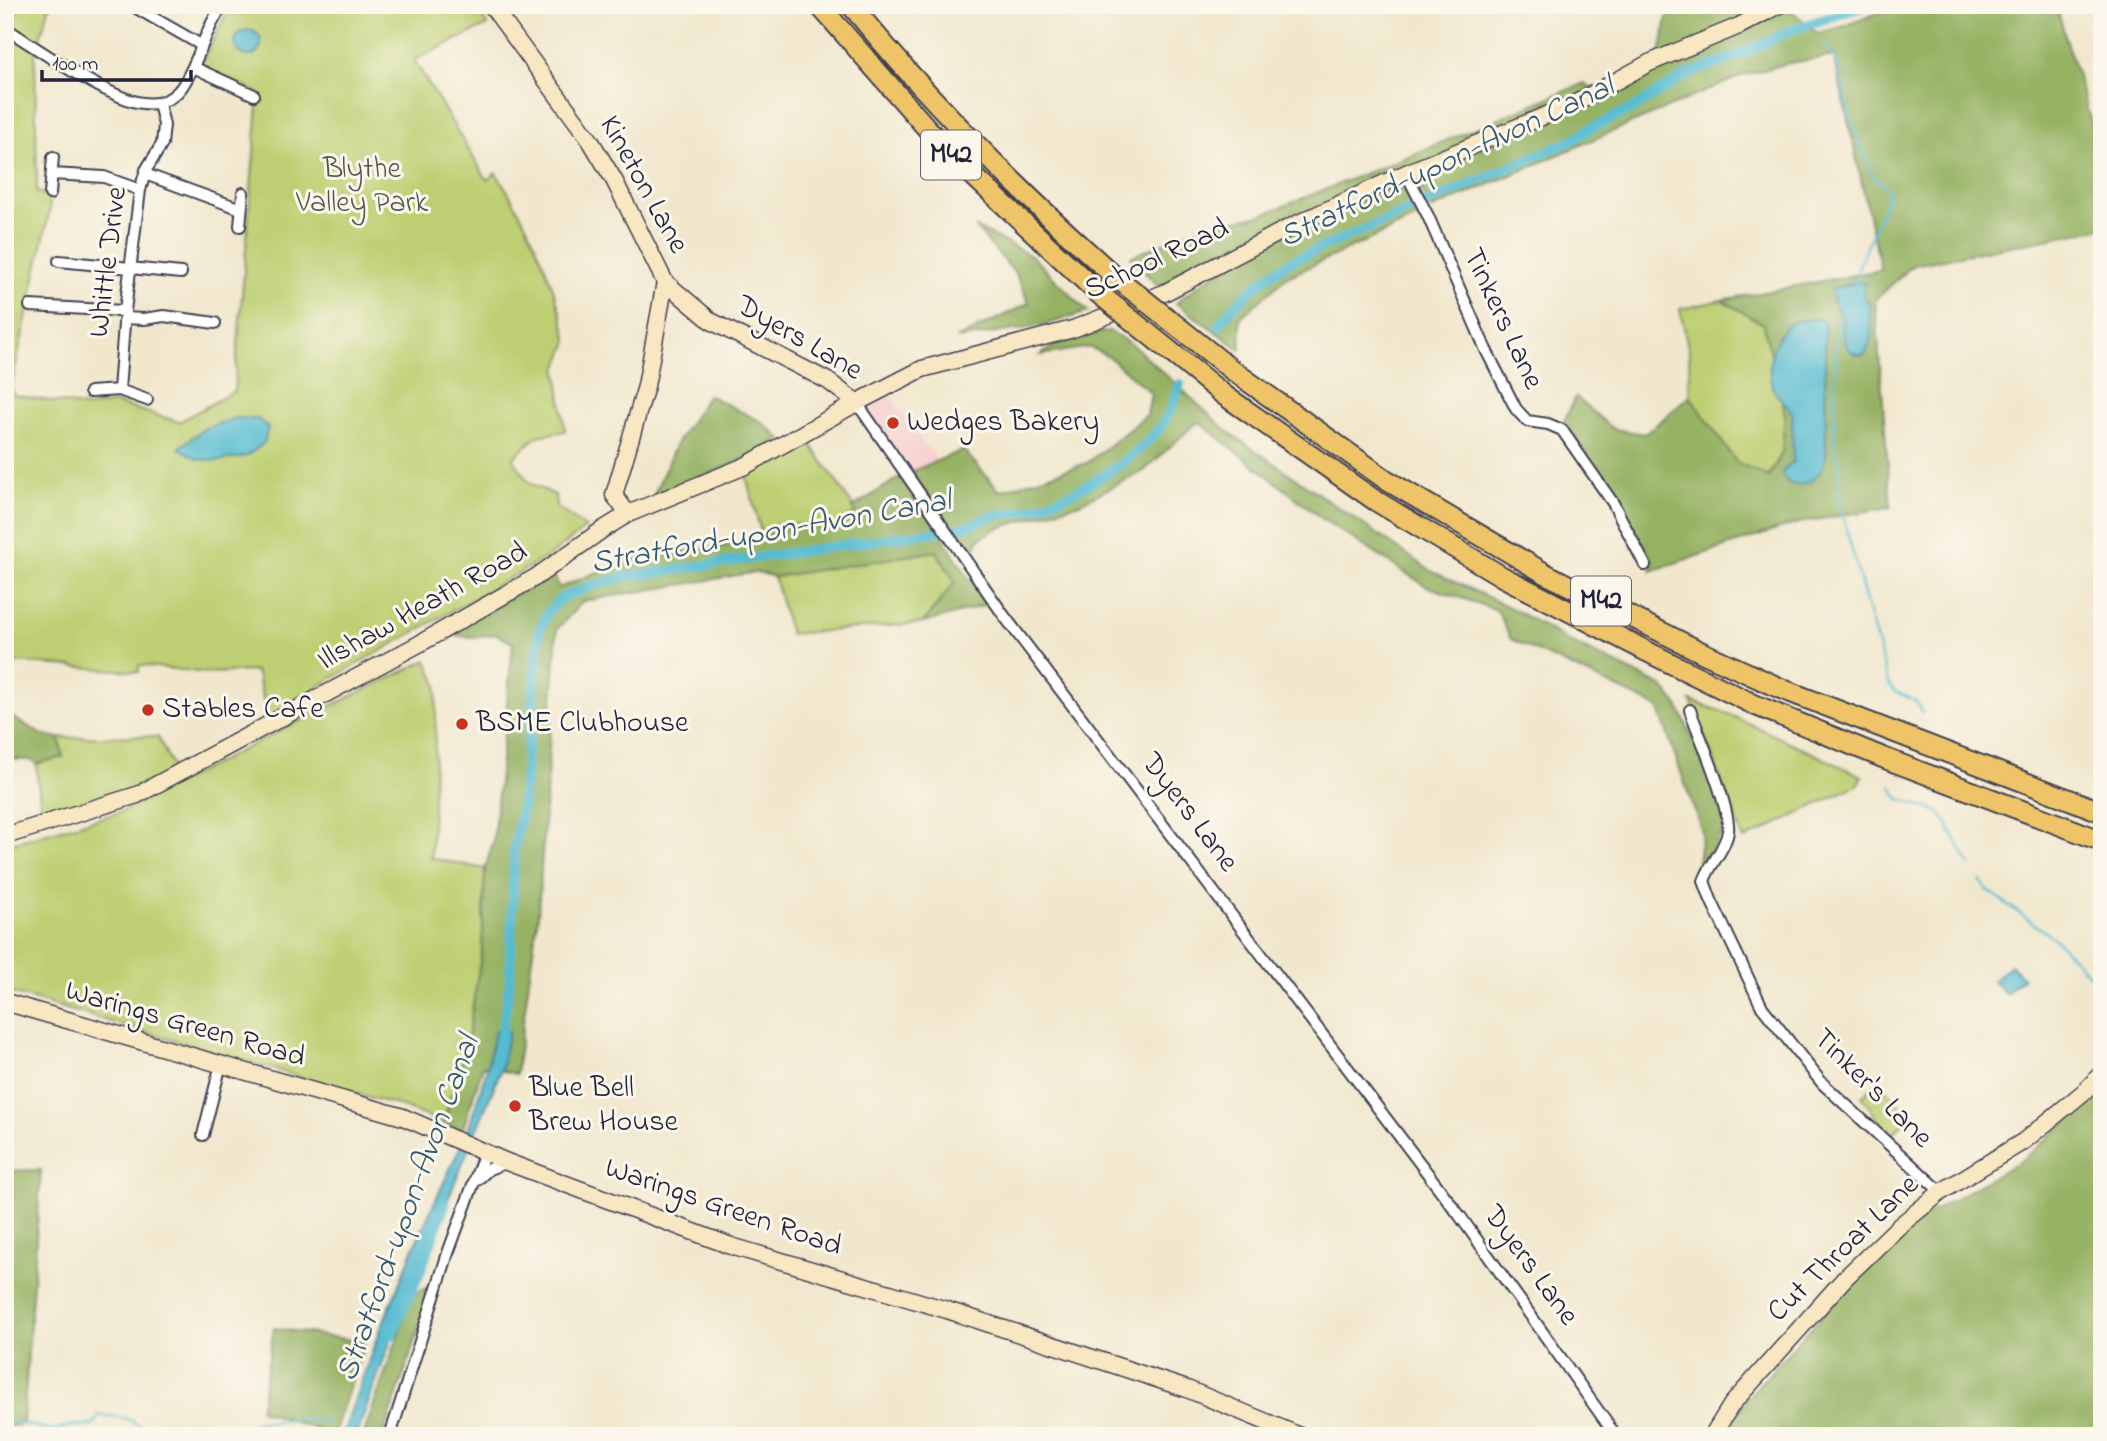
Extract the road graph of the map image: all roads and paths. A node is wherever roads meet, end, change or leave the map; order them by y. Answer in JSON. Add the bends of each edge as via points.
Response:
{"nodes":[{"id":1,"x":131,"y":5,"type":"edge"},
{"id":2,"x":223,"y":5,"type":"edge"},
{"id":3,"x":491,"y":5,"type":"edge"},
{"id":4,"x":819,"y":5,"type":"edge"},
{"id":5,"x":850,"y":5,"type":"edge"},
{"id":6,"x":1779,"y":5,"type":"edge"},
{"id":7,"x":5,"y":28,"type":"edge"},
{"id":8,"x":201,"y":45,"type":"junction"},
{"id":9,"x":193,"y":67,"type":"junction"},
{"id":10,"x":6,"y":83,"type":"edge"},
{"id":11,"x":5,"y":88,"type":"edge"},
{"id":12,"x":254,"y":95,"type":"dead end"},
{"id":13,"x":159,"y":103,"type":"junction"},
{"id":14,"x":5,"y":123,"type":"edge"},
{"id":15,"x":53,"y":157,"type":"dead end"},
{"id":16,"x":5,"y":172,"type":"edge"},
{"id":17,"x":1406,"y":173,"type":"junction"},
{"id":18,"x":52,"y":174,"type":"junction"},
{"id":19,"x":145,"y":174,"type":"junction"},
{"id":20,"x":140,"y":190,"type":"junction"},
{"id":21,"x":243,"y":193,"type":"dead end"},
{"id":22,"x":50,"y":194,"type":"dead end"},
{"id":23,"x":241,"y":209,"type":"junction"},
{"id":24,"x":240,"y":226,"type":"dead end"},
{"id":25,"x":59,"y":261,"type":"dead end"},
{"id":26,"x":131,"y":269,"type":"junction"},
{"id":27,"x":181,"y":274,"type":"dead end"},
{"id":28,"x":665,"y":282,"type":"junction"},
{"id":29,"x":30,"y":306,"type":"dead end"},
{"id":30,"x":125,"y":315,"type":"junction"},
{"id":31,"x":215,"y":323,"type":"dead end"},
{"id":32,"x":119,"y":390,"type":"junction"},
{"id":33,"x":90,"y":392,"type":"dead end"},
{"id":34,"x":147,"y":400,"type":"dead end"},
{"id":35,"x":857,"y":403,"type":"junction"},
{"id":36,"x":614,"y":495,"type":"junction"},
{"id":37,"x":628,"y":514,"type":"junction"},
{"id":38,"x":602,"y":530,"type":"junction"},
{"id":39,"x":1645,"y":565,"type":"dead end"},
{"id":40,"x":1690,"y":710,"type":"dead end"},
{"id":41,"x":2102,"y":812,"type":"edge"},
{"id":42,"x":5,"y":836,"type":"edge"},
{"id":43,"x":2102,"y":841,"type":"edge"},
{"id":44,"x":5,"y":1002,"type":"edge"},
{"id":45,"x":221,"y":1064,"type":"junction"},
{"id":46,"x":2102,"y":1073,"type":"edge"},
{"id":47,"x":203,"y":1135,"type":"dead end"},
{"id":48,"x":480,"y":1150,"type":"junction"},
{"id":49,"x":507,"y":1162,"type":"junction"},
{"id":50,"x":476,"y":1182,"type":"junction"},
{"id":51,"x":1941,"y":1192,"type":"junction"},
{"id":52,"x":390,"y":1436,"type":"edge"},
{"id":53,"x":1300,"y":1436,"type":"edge"},
{"id":54,"x":1616,"y":1436,"type":"edge"},
{"id":55,"x":1712,"y":1436,"type":"edge"}],
"edges":[{"from":1,"to":8,"type":"street"},
{"from":2,"to":8,"type":"street"},
{"from":3,"to":28,"type":"street","name":"Kineton Lane","via":[[590,140]]},
{"from":4,"to":43,"type":"highway","number":"M42","bridge":true,"via":[[946,150],[1097,292],[1224,395],[1376,501],[1503,577],[1755,705]]},
{"from":5,"to":41,"type":"highway","number":"M42","bridge":true,"via":[[985,153],[1112,274],[1232,370],[1388,481],[1558,580],[1701,652],[1782,689]]},
{"from":6,"to":17,"type":"street","name":"School Road","via":[[1649,63],[1578,102]]},
{"from":7,"to":13,"type":"street","via":[[119,97]]},
{"from":8,"to":9,"type":"street"},
{"from":9,"to":12,"type":"street"},
{"from":9,"to":13,"type":"street","via":[[180,89]]},
{"from":10,"to":11,"type":"street"},
{"from":13,"to":19,"type":"street","name":"Whittle Drive","via":[[162,144]]},
{"from":14,"to":16,"type":"street","via":[[9,149]]},
{"from":15,"to":18,"type":"street"},
{"from":17,"to":35,"type":"street","name":"School Road","via":[[1164,293],[1073,329],[922,369]]},
{"from":17,"to":39,"type":"street","name":"Tinkers Lane","via":[[1516,409],[1527,421],[1562,430],[1613,503]]},
{"from":18,"to":20,"type":"street","via":[[104,177]]},
{"from":18,"to":22,"type":"street"},
{"from":19,"to":20,"type":"street","name":"Whittle Drive"},
{"from":19,"to":23,"type":"street"},
{"from":20,"to":26,"type":"street","name":"Whittle Drive"},
{"from":21,"to":23,"type":"street"},
{"from":23,"to":24,"type":"street"},
{"from":25,"to":26,"type":"street"},
{"from":26,"to":27,"type":"street"},
{"from":26,"to":30,"type":"street","name":"Whittle Drive"},
{"from":28,"to":35,"type":"street","name":"Dyers Lane","via":[[711,321],[828,381]]},
{"from":28,"to":36,"type":"street","name":"Kineton Lane","via":[[646,386]]},
{"from":29,"to":30,"type":"street"},
{"from":30,"to":31,"type":"street"},
{"from":30,"to":32,"type":"street","name":"Whittle Drive"},
{"from":32,"to":33,"type":"street"},
{"from":32,"to":34,"type":"street"},
{"from":35,"to":37,"type":"street","name":"Illshaw Heath Road","via":[[745,466]]},
{"from":35,"to":54,"type":"street","name":"Dyers Lane","via":[[1005,617],[1460,1216]]},
{"from":36,"to":37,"type":"street"},
{"from":36,"to":38,"type":"street","name":"Kineton Lane"},
{"from":37,"to":38,"type":"street","name":"Illshaw Heath Road"},
{"from":38,"to":42,"type":"street","name":"Illshaw Heath Road","via":[[501,597],[137,795]]},
{"from":40,"to":51,"type":"street","name":"Tinker's Lane","via":[[1728,823],[1726,839],[1704,881],[1762,1007],[1822,1083]]},
{"from":44,"to":45,"type":"street","name":"Warings Green Road"},
{"from":45,"to":47,"type":"street"},
{"from":45,"to":48,"type":"street","name":"Warings Green Road","via":[[403,1117]]},
{"from":46,"to":51,"type":"street","name":"Cut Throat Lane","via":[[2024,1141]]},
{"from":48,"to":49,"type":"street","name":"Warings Green Road"},
{"from":48,"to":50,"type":"street"},
{"from":49,"to":50,"type":"street","via":[[489,1169]]},
{"from":49,"to":53,"type":"street","name":"Warings Green Road","via":[[731,1246],[936,1306],[1187,1389]]},
{"from":50,"to":52,"type":"street"},
{"from":51,"to":55,"type":"street","name":"Cut Throat Lane","via":[[1845,1278],[1732,1405]]}]}
